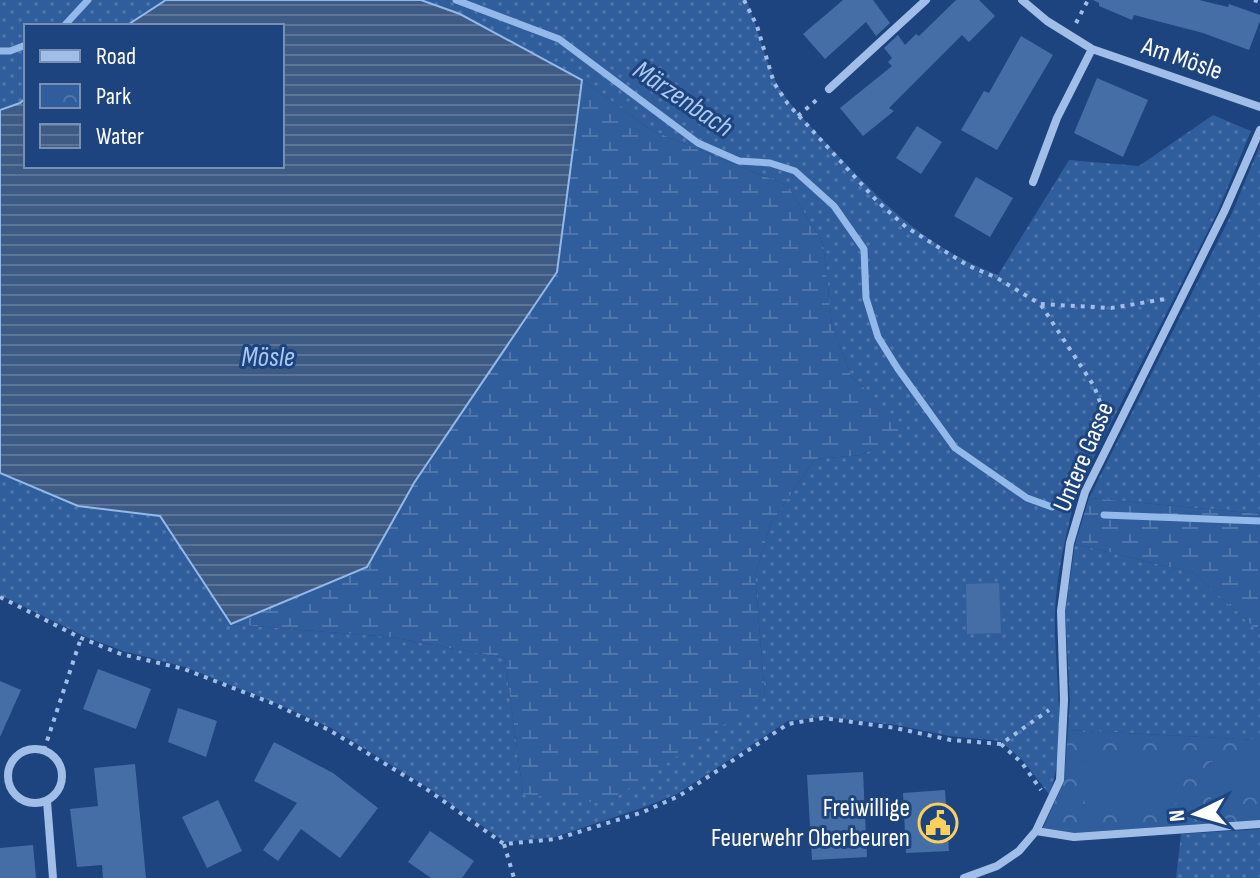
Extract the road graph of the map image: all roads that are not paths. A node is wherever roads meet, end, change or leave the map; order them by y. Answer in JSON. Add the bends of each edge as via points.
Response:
{"nodes":[{"id":1,"x":926,"y":0,"type":"edge"},
{"id":2,"x":1022,"y":0,"type":"edge"},
{"id":3,"x":1092,"y":49,"type":"junction"},
{"id":4,"x":829,"y":89,"type":"road end"},
{"id":5,"x":1260,"y":107,"type":"edge"},
{"id":6,"x":1260,"y":130,"type":"edge"},
{"id":7,"x":1033,"y":182,"type":"dead end"},
{"id":8,"x":5,"y":764,"type":"edge"},
{"id":9,"x":47,"y":801,"type":"junction"},
{"id":10,"x":1260,"y":824,"type":"edge"},
{"id":11,"x":1036,"y":831,"type":"junction"},
{"id":12,"x":53,"y":878,"type":"edge"},
{"id":13,"x":964,"y":878,"type":"edge"}],
"edges":[{"from":1,"to":4,"type":"street"},
{"from":2,"to":3,"type":"street","name":"Am Mösle"},
{"from":3,"to":5,"type":"street","name":"Am Mösle"},
{"from":3,"to":7,"type":"street","via":[[1057,118]]},
{"from":6,"to":11,"type":"street","name":"Untere Gasse","via":[[1085,492],[1070,543],[1061,611],[1060,780]]},
{"from":8,"to":9,"type":"street","via":[[8,784],[20,799]]},
{"from":8,"to":9,"type":"street","via":[[27,749],[44,750],[58,761],[62,779]]},
{"from":9,"to":12,"type":"street"},
{"from":10,"to":11,"type":"street","via":[[1074,837]]},
{"from":11,"to":13,"type":"street","name":"Untere Gasse","via":[[997,866]]}]}
